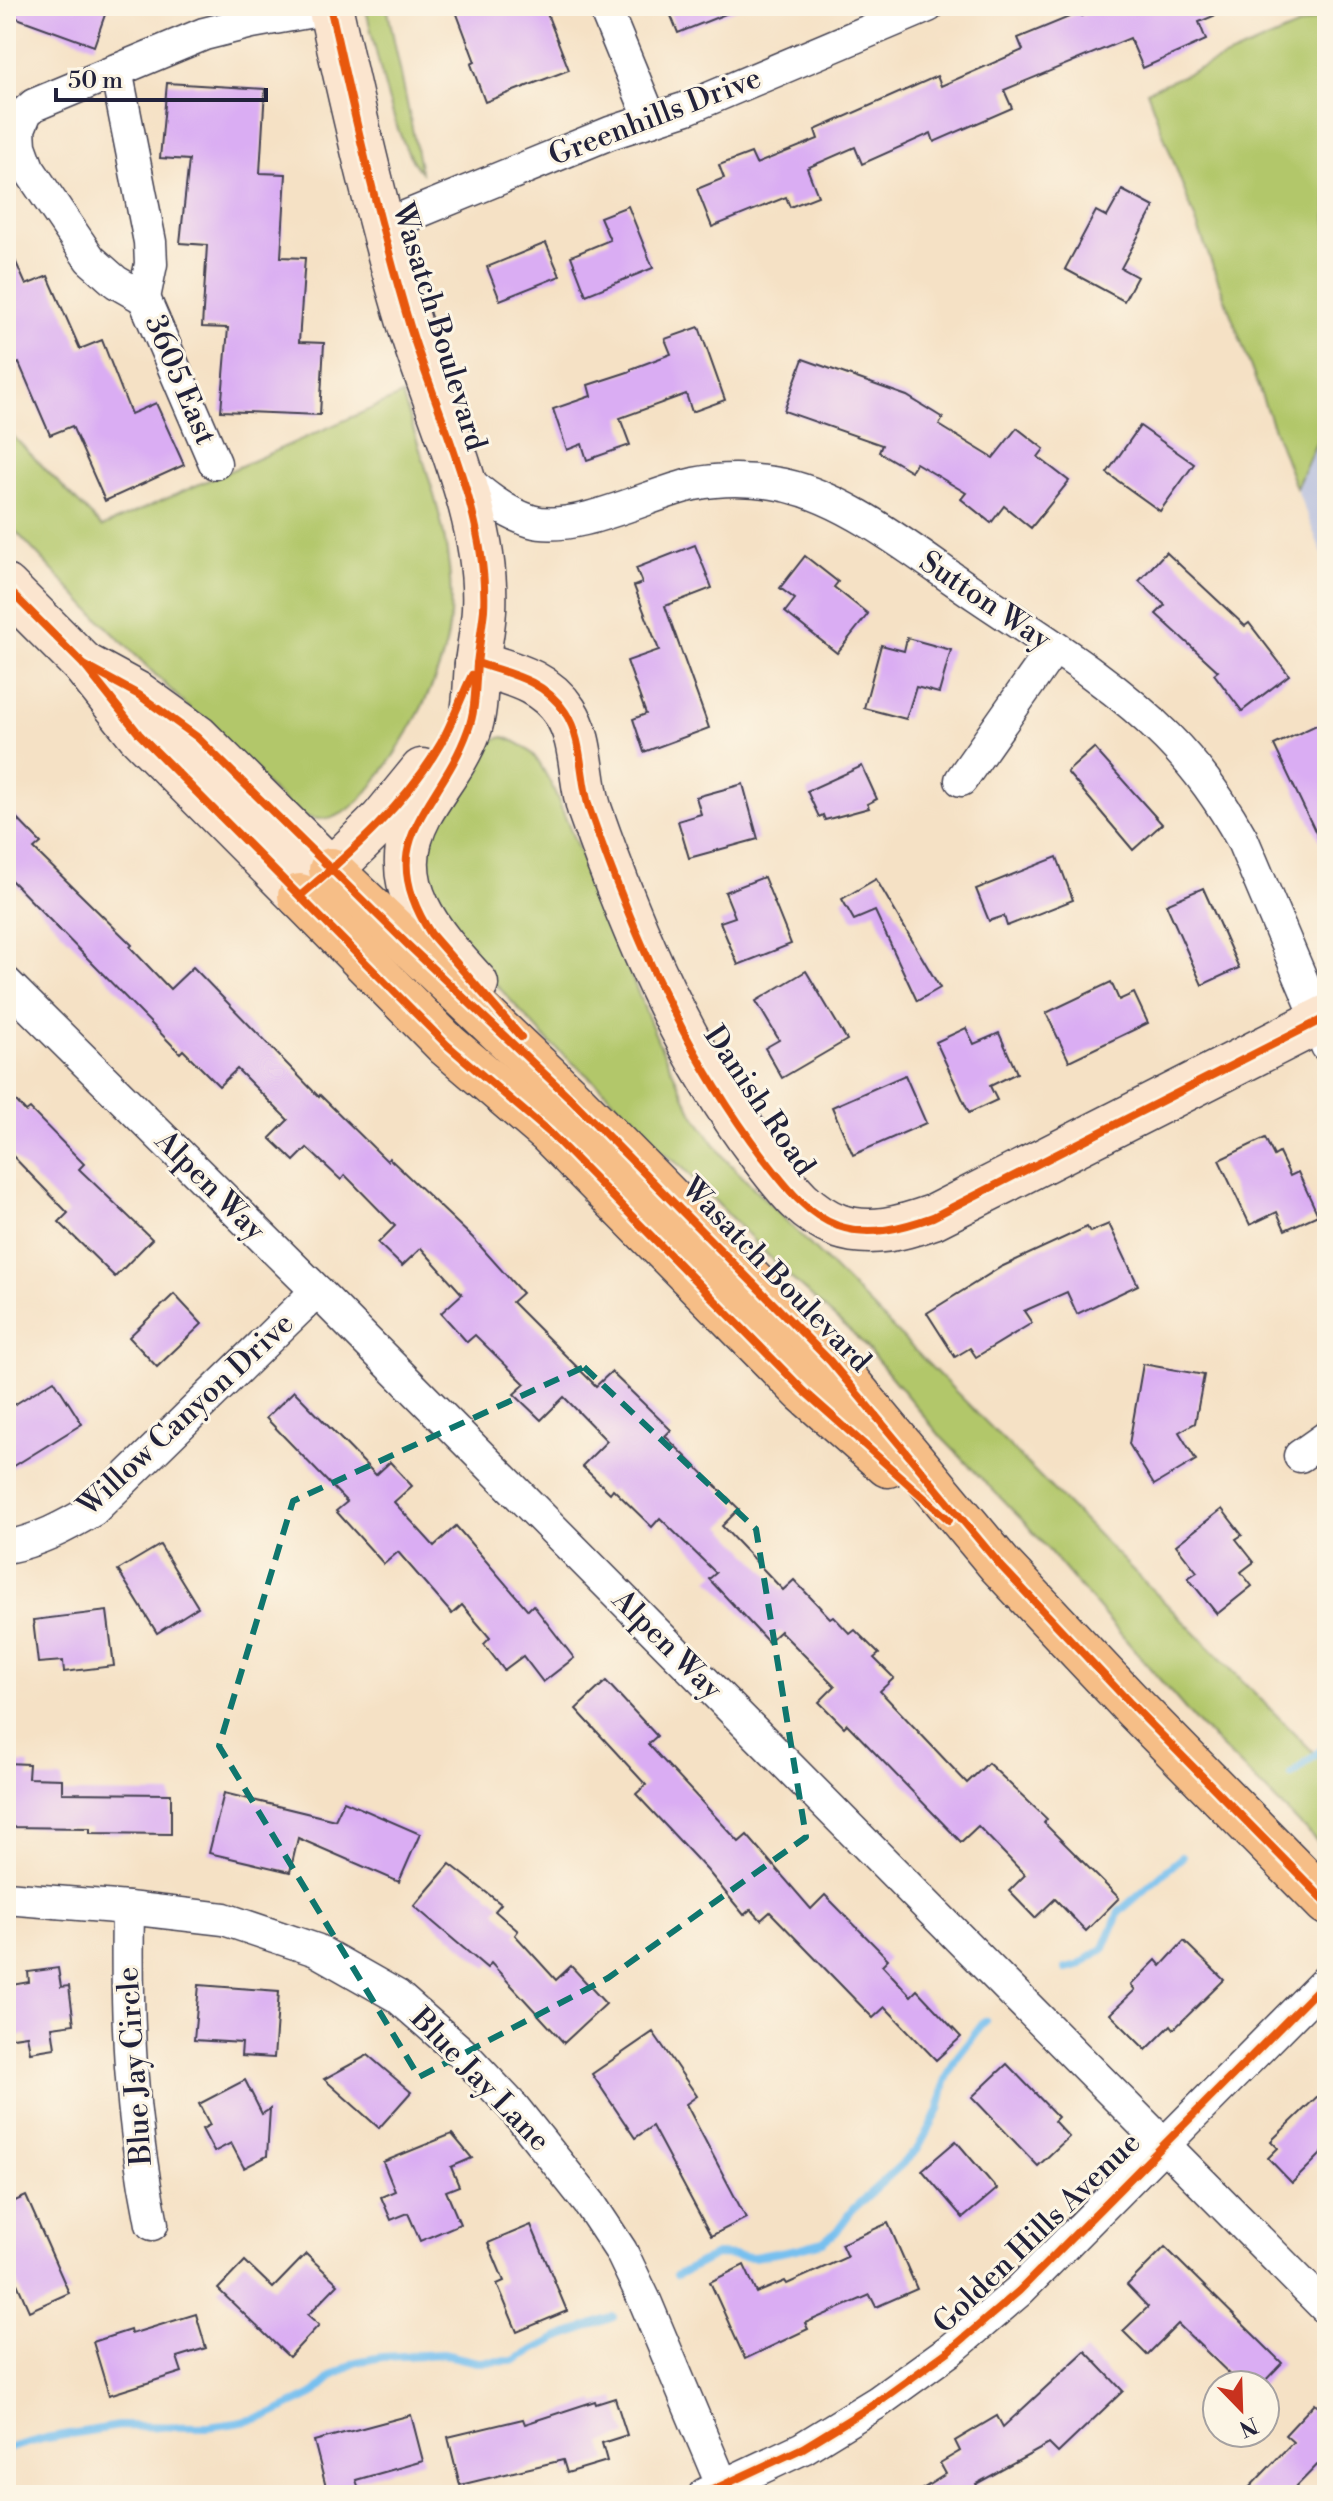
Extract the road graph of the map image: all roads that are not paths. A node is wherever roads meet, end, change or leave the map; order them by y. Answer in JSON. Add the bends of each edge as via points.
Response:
{"nodes":[{"id":1,"x":604,"y":6,"type":"edge"},
{"id":2,"x":928,"y":6,"type":"edge"},
{"id":3,"x":330,"y":7,"type":"edge"},
{"id":4,"x":116,"y":70,"type":"junction"},
{"id":5,"x":651,"y":120,"type":"junction"},
{"id":6,"x":381,"y":227,"type":"junction"},
{"id":7,"x":144,"y":298,"type":"junction"},
{"id":8,"x":215,"y":463,"type":"dead end"},
{"id":9,"x":460,"y":475,"type":"junction"},
{"id":10,"x":6,"y":587,"type":"edge"},
{"id":11,"x":1054,"y":648,"type":"junction"},
{"id":12,"x":477,"y":663,"type":"junction"},
{"id":13,"x":961,"y":780,"type":"dead end"},
{"id":14,"x":316,"y":883,"type":"junction"},
{"id":15,"x":6,"y":983,"type":"edge"},
{"id":16,"x":1324,"y":1028,"type":"edge"},
{"id":17,"x":561,"y":1116,"type":"junction"},
{"id":18,"x":317,"y":1291,"type":"junction"},
{"id":19,"x":1327,"y":1437,"type":"edge"},
{"id":20,"x":1300,"y":1456,"type":"dead end"},
{"id":21,"x":6,"y":1547,"type":"edge"},
{"id":22,"x":6,"y":1898,"type":"edge"},
{"id":23,"x":1327,"y":1903,"type":"edge"},
{"id":24,"x":128,"y":1908,"type":"junction"},
{"id":25,"x":1327,"y":1980,"type":"edge"},
{"id":26,"x":1164,"y":2144,"type":"junction"},
{"id":27,"x":152,"y":2224,"type":"dead end"},
{"id":28,"x":1327,"y":2309,"type":"edge"},
{"id":29,"x":712,"y":2491,"type":"edge"}],
"edges":[{"from":1,"to":5,"type":"street"},
{"from":2,"to":5,"type":"street","name":"Greenhills Drive"},
{"from":3,"to":4,"type":"street","via":[[204,34]]},
{"from":3,"to":6,"type":"main road","name":"Wasatch Boulevard"},
{"from":4,"to":7,"type":"street","name":"3605 East","via":[[151,253]]},
{"from":4,"to":7,"type":"street","name":"3605 East","via":[[34,105],[19,129],[28,168],[90,259]]},
{"from":5,"to":6,"type":"street","name":"Greenhills Drive"},
{"from":6,"to":9,"type":"main road","name":"Wasatch Boulevard"},
{"from":7,"to":8,"type":"street","name":"3605 East"},
{"from":9,"to":11,"type":"street","name":"Sutton Way","via":[[483,495],[530,521],[553,524],[710,482],[797,488],[845,508]]},
{"from":9,"to":12,"type":"main road","name":"Wasatch Boulevard","via":[[483,572]]},
{"from":10,"to":14,"type":"main road","via":[[84,665],[139,695],[197,737]]},
{"from":11,"to":13,"type":"street"},
{"from":11,"to":16,"type":"street","name":"Sutton Way","via":[[1142,713],[1210,785],[1242,839]]},
{"from":12,"to":14,"type":"main road","name":"Wasatch Boulevard","via":[[442,741],[421,773],[382,820]]},
{"from":12,"to":16,"type":"main road","name":"Danish Road","via":[[539,685],[565,712],[607,857],[686,1038],[744,1132],[793,1195],[838,1226],[882,1231],[933,1217]]},
{"from":12,"to":17,"type":"main road","name":"Wasatch Boulevard","via":[[469,728],[413,829],[410,886],[431,934],[504,1016]]},
{"from":14,"to":17,"type":"main road","name":"Wasatch Boulevard","via":[[447,1045]]},
{"from":15,"to":18,"type":"street","name":"Alpen Way"},
{"from":17,"to":23,"type":"main road","name":"Wasatch Boulevard","via":[[804,1391],[1000,1565]]},
{"from":18,"to":21,"type":"street","name":"Willow Canyon Drive","via":[[93,1510],[61,1529]]},
{"from":18,"to":26,"type":"street","name":"Alpen Way"},
{"from":19,"to":20,"type":"street"},
{"from":22,"to":24,"type":"street","name":"Blue Jay Lane"},
{"from":24,"to":27,"type":"street","name":"Blue Jay Circle","via":[[130,2079]]},
{"from":24,"to":29,"type":"street","name":"Blue Jay Lane","via":[[224,1919],[316,1950],[397,1996],[462,2053],[555,2157],[621,2251]]},
{"from":25,"to":26,"type":"street","name":"Golden Hills Avenue"},
{"from":26,"to":28,"type":"street","name":"Alpen Way"},
{"from":26,"to":29,"type":"street","name":"Golden Hills Avenue","via":[[1019,2291],[950,2350],[803,2448]]}]}
